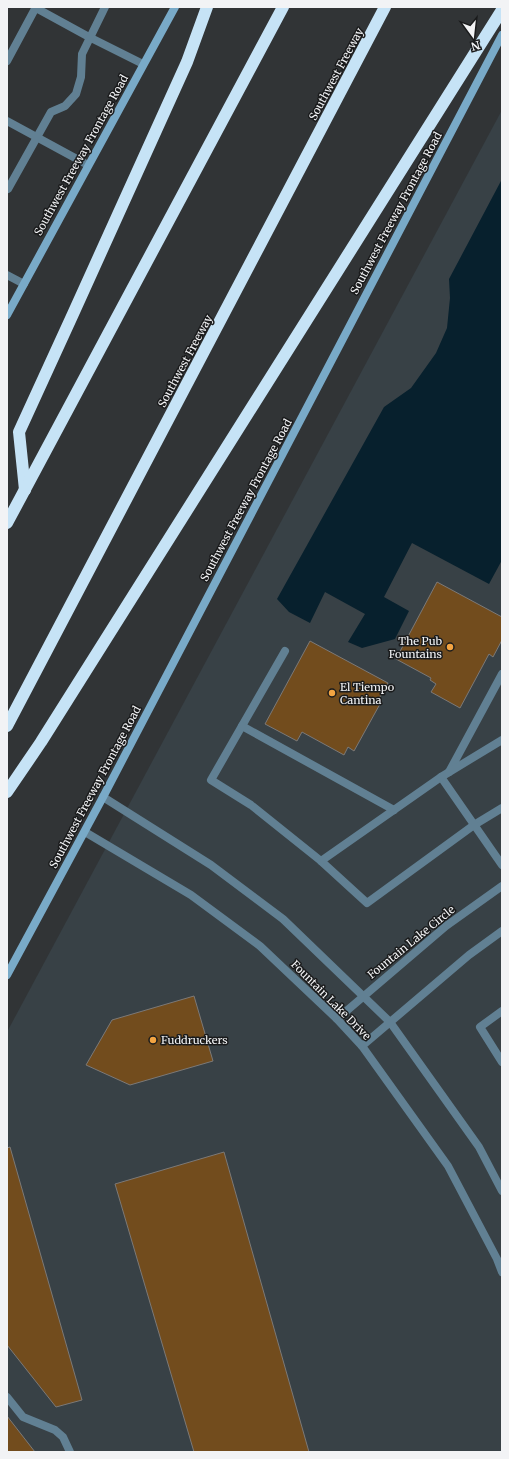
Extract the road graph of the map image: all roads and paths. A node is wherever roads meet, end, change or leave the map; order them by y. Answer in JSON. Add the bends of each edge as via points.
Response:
{"nodes":[{"id":1,"x":106,"y":7,"type":"edge"},
{"id":2,"x":175,"y":7,"type":"edge"},
{"id":3,"x":207,"y":7,"type":"edge"},
{"id":4,"x":283,"y":7,"type":"edge"},
{"id":5,"x":385,"y":7,"type":"edge"},
{"id":6,"x":36,"y":8,"type":"edge"},
{"id":7,"x":502,"y":10,"type":"edge"},
{"id":8,"x":502,"y":35,"type":"edge"},
{"id":9,"x":89,"y":37,"type":"junction"},
{"id":10,"x":7,"y":61,"type":"edge"},
{"id":11,"x":143,"y":64,"type":"junction"},
{"id":12,"x":7,"y":121,"type":"edge"},
{"id":13,"x":36,"y":137,"type":"junction"},
{"id":14,"x":88,"y":165,"type":"junction"},
{"id":15,"x":7,"y":188,"type":"edge"},
{"id":16,"x":7,"y":275,"type":"edge"},
{"id":17,"x":24,"y":284,"type":"junction"},
{"id":18,"x":7,"y":315,"type":"edge"},
{"id":19,"x":24,"y":490,"type":"junction"},
{"id":20,"x":7,"y":523,"type":"edge"},
{"id":21,"x":285,"y":651,"type":"dead end"},
{"id":22,"x":502,"y":674,"type":"edge"},
{"id":23,"x":7,"y":726,"type":"edge"},
{"id":24,"x":242,"y":726,"type":"junction"},
{"id":25,"x":502,"y":740,"type":"edge"},
{"id":26,"x":448,"y":772,"type":"junction"},
{"id":27,"x":441,"y":777,"type":"junction"},
{"id":28,"x":7,"y":792,"type":"edge"},
{"id":29,"x":103,"y":797,"type":"junction"},
{"id":30,"x":502,"y":808,"type":"edge"},
{"id":31,"x":394,"y":810,"type":"junction"},
{"id":32,"x":474,"y":825,"type":"junction"},
{"id":33,"x":85,"y":832,"type":"junction"},
{"id":34,"x":322,"y":861,"type":"junction"},
{"id":35,"x":502,"y":865,"type":"edge"},
{"id":36,"x":502,"y":886,"type":"edge"},
{"id":37,"x":502,"y":931,"type":"edge"},
{"id":38,"x":7,"y":975,"type":"edge"},
{"id":39,"x":362,"y":996,"type":"junction"},
{"id":40,"x":502,"y":1011,"type":"edge"},
{"id":41,"x":337,"y":1019,"type":"junction"},
{"id":42,"x":390,"y":1022,"type":"junction"},
{"id":43,"x":362,"y":1046,"type":"junction"},
{"id":44,"x":502,"y":1062,"type":"edge"},
{"id":45,"x":502,"y":1191,"type":"edge"},
{"id":46,"x":502,"y":1272,"type":"edge"},
{"id":47,"x":7,"y":1397,"type":"edge"},
{"id":48,"x":70,"y":1452,"type":"edge"}],
"edges":[{"from":1,"to":9,"type":"street"},
{"from":2,"to":11,"type":"main road","name":"Southwest Freeway Frontage Road"},
{"from":3,"to":19,"type":"highway","via":[[187,62],[18,432]]},
{"from":4,"to":19,"type":"highway"},
{"from":5,"to":23,"type":"highway","name":"Southwest Freeway"},
{"from":6,"to":9,"type":"street"},
{"from":6,"to":10,"type":"street"},
{"from":7,"to":28,"type":"highway"},
{"from":8,"to":29,"type":"main road","name":"Southwest Freeway Frontage Road"},
{"from":9,"to":11,"type":"street"},
{"from":9,"to":13,"type":"street","via":[[82,54],[82,77],[76,94],[65,106],[51,112]]},
{"from":11,"to":14,"type":"main road","name":"Southwest Freeway Frontage Road"},
{"from":12,"to":13,"type":"street"},
{"from":13,"to":14,"type":"street"},
{"from":13,"to":15,"type":"street"},
{"from":14,"to":17,"type":"main road","name":"Southwest Freeway Frontage Road"},
{"from":16,"to":17,"type":"street"},
{"from":17,"to":18,"type":"main road","name":"Southwest Freeway Frontage Road"},
{"from":19,"to":20,"type":"highway"},
{"from":21,"to":24,"type":"street"},
{"from":22,"to":26,"type":"street"},
{"from":24,"to":31,"type":"street"},
{"from":24,"to":34,"type":"street","via":[[211,780],[251,805]]},
{"from":25,"to":26,"type":"street"},
{"from":26,"to":27,"type":"street"},
{"from":27,"to":31,"type":"street"},
{"from":27,"to":32,"type":"street"},
{"from":29,"to":33,"type":"main road","name":"Southwest Freeway Frontage Road"},
{"from":29,"to":39,"type":"street","via":[[211,866],[283,919]]},
{"from":30,"to":32,"type":"street"},
{"from":31,"to":34,"type":"street"},
{"from":32,"to":34,"type":"street","via":[[367,903]]},
{"from":32,"to":35,"type":"street"},
{"from":33,"to":38,"type":"main road","name":"Southwest Freeway Frontage Road"},
{"from":33,"to":41,"type":"street","name":"Fountain Lake Drive","via":[[191,895],[254,942]]},
{"from":36,"to":39,"type":"street","name":"Fountain Lake Circle","via":[[446,926]]},
{"from":37,"to":42,"type":"street","via":[[469,955]]},
{"from":39,"to":41,"type":"street","name":"Fountain Lake Circle"},
{"from":39,"to":42,"type":"street"},
{"from":40,"to":44,"type":"street","via":[[480,1027]]},
{"from":41,"to":43,"type":"street","name":"Fountain Lake Drive"},
{"from":42,"to":43,"type":"street"},
{"from":42,"to":45,"type":"street","via":[[479,1147]]},
{"from":43,"to":46,"type":"street","name":"Fountain Lake Drive","via":[[448,1166]]},
{"from":47,"to":48,"type":"street","via":[[23,1417],[56,1430],[63,1437]]}]}
